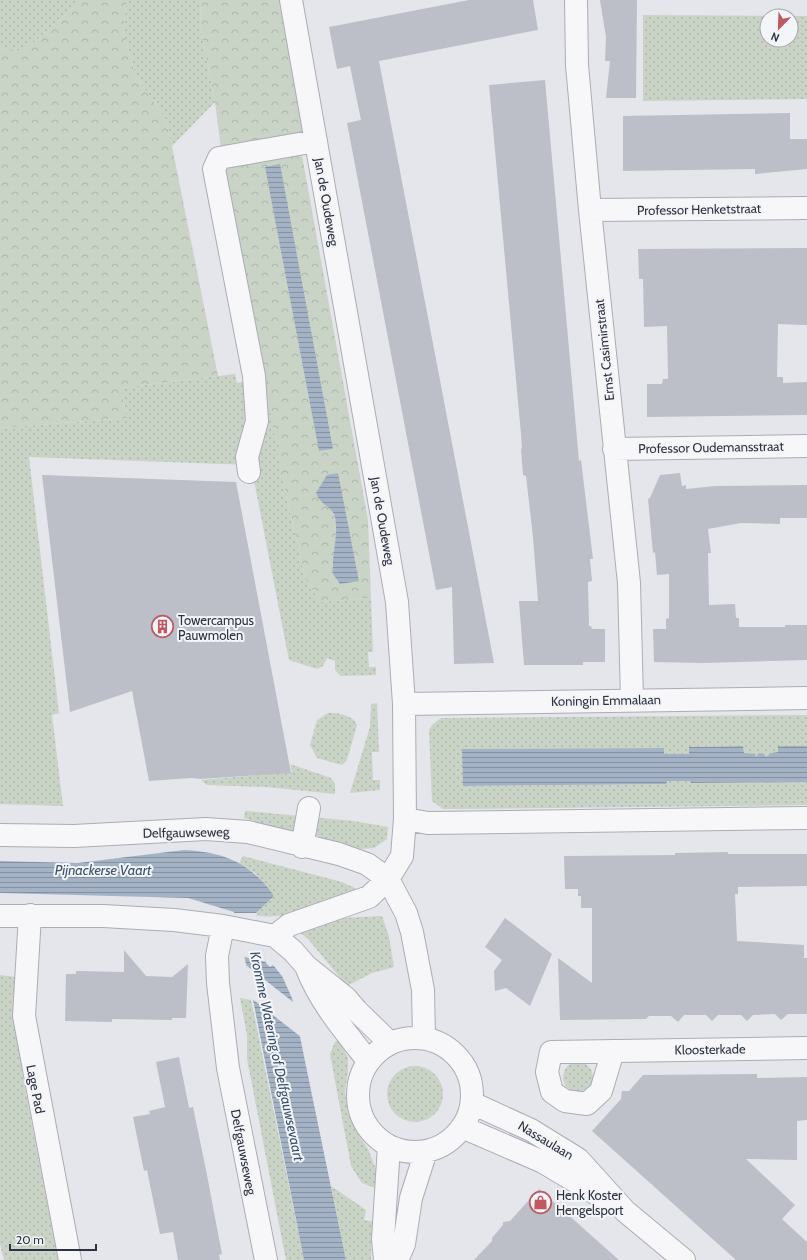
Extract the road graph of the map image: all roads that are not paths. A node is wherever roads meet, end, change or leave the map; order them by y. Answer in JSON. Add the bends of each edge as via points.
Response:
{"nodes":[{"id":1,"x":291,"y":0,"type":"edge"},
{"id":2,"x":576,"y":0,"type":"edge"},
{"id":3,"x":316,"y":141,"type":"junction"},
{"id":4,"x":807,"y":208,"type":"edge"},
{"id":5,"x":590,"y":210,"type":"junction"},
{"id":6,"x":807,"y":446,"type":"edge"},
{"id":7,"x":614,"y":449,"type":"junction"},
{"id":8,"x":248,"y":472,"type":"dead end"},
{"id":9,"x":807,"y":698,"type":"edge"},
{"id":10,"x":632,"y":700,"type":"junction"},
{"id":11,"x":404,"y":704,"type":"junction"},
{"id":12,"x":309,"y":808,"type":"dead end"},
{"id":13,"x":807,"y":818,"type":"edge"},
{"id":14,"x":405,"y":819,"type":"junction"},
{"id":15,"x":0,"y":835,"type":"edge"},
{"id":16,"x":302,"y":847,"type":"junction"},
{"id":17,"x":388,"y":879,"type":"junction"},
{"id":18,"x":30,"y":915,"type":"junction"},
{"id":19,"x":0,"y":916,"type":"edge"},
{"id":20,"x":230,"y":927,"type":"junction"},
{"id":21,"x":268,"y":934,"type":"junction"},
{"id":22,"x":306,"y":966,"type":"junction"},
{"id":23,"x":424,"y":1038,"type":"junction"},
{"id":24,"x":390,"y":1043,"type":"junction"},
{"id":25,"x":807,"y":1048,"type":"edge"},
{"id":26,"x":613,"y":1051,"type":"dead end"},
{"id":27,"x":368,"y":1060,"type":"junction"},
{"id":28,"x":472,"y":1103,"type":"junction"},
{"id":29,"x":462,"y":1127,"type":"junction"},
{"id":30,"x":389,"y":1146,"type":"junction"},
{"id":31,"x":426,"y":1151,"type":"junction"},
{"id":32,"x":625,"y":1211,"type":"junction"},
{"id":33,"x":70,"y":1260,"type":"edge"},
{"id":34,"x":266,"y":1260,"type":"edge"},
{"id":35,"x":385,"y":1260,"type":"edge"},
{"id":36,"x":397,"y":1260,"type":"edge"},
{"id":37,"x":684,"y":1260,"type":"edge"}],
"edges":[{"from":1,"to":3,"type":"street","name":"Jan de Oudeweg"},
{"from":2,"to":5,"type":"street","name":"Ernst Casimirstraat","via":[[577,65]]},
{"from":3,"to":8,"type":"street","via":[[218,158],[214,169],[254,376],[257,421],[248,457]]},
{"from":3,"to":11,"type":"street","name":"Jan de Oudeweg","via":[[397,602]]},
{"from":4,"to":5,"type":"street","name":"Professor Henketstraat"},
{"from":5,"to":7,"type":"street","name":"Ernst Casimirstraat"},
{"from":6,"to":7,"type":"street","name":"Professor Oudemansstraat"},
{"from":7,"to":10,"type":"street","name":"Ernst Casimirstraat","via":[[629,583]]},
{"from":9,"to":10,"type":"street","name":"Koningin Emmalaan"},
{"from":10,"to":11,"type":"street","name":"Koningin Emmalaan"},
{"from":11,"to":14,"type":"street","name":"Jan de Oudeweg"},
{"from":12,"to":16,"type":"street"},
{"from":13,"to":14,"type":"street","via":[[428,823]]},
{"from":14,"to":17,"type":"street","name":"Jan de Oudeweg","via":[[402,856]]},
{"from":15,"to":16,"type":"street","name":"Delfgauwseweg","via":[[74,836],[206,829],[248,832]]},
{"from":16,"to":17,"type":"street","name":"Delfgauwseweg","via":[[339,854],[368,864]]},
{"from":17,"to":21,"type":"street","name":"Jan de Oudeweg","via":[[369,897]]},
{"from":17,"to":23,"type":"street","via":[[406,913],[416,948],[423,990]]},
{"from":18,"to":19,"type":"street"},
{"from":18,"to":20,"type":"street","via":[[111,916]]},
{"from":18,"to":33,"type":"street","name":"Lage Pad","via":[[24,1016]]},
{"from":20,"to":21,"type":"street"},
{"from":20,"to":34,"type":"street","name":"Delfgauwseweg","via":[[217,956],[218,976],[228,1068]]},
{"from":21,"to":22,"type":"street","via":[[293,951]]},
{"from":22,"to":24,"type":"street","via":[[346,998]]},
{"from":22,"to":27,"type":"street","via":[[316,991],[329,1012]]},
{"from":23,"to":24,"type":"street","via":[[407,1038]]},
{"from":23,"to":28,"type":"street","via":[[442,1044],[464,1065],[471,1083]]},
{"from":24,"to":27,"type":"street"},
{"from":25,"to":26,"type":"street","name":"Kloosterkade"},
{"from":27,"to":30,"type":"street","via":[[358,1086],[357,1101],[368,1127],[377,1138]]},
{"from":28,"to":29,"type":"street"},
{"from":28,"to":32,"type":"street","name":"Nassaulaan","via":[[531,1130],[578,1159]]},
{"from":29,"to":31,"type":"street","via":[[446,1143]]},
{"from":29,"to":32,"type":"street","name":"Nassaulaan","via":[[543,1162]]},
{"from":30,"to":31,"type":"street","via":[[407,1152]]},
{"from":30,"to":35,"type":"street","via":[[383,1238]]},
{"from":31,"to":36,"type":"street","via":[[411,1198],[404,1244]]},
{"from":32,"to":37,"type":"street","name":"Nassaulaan"}]}
